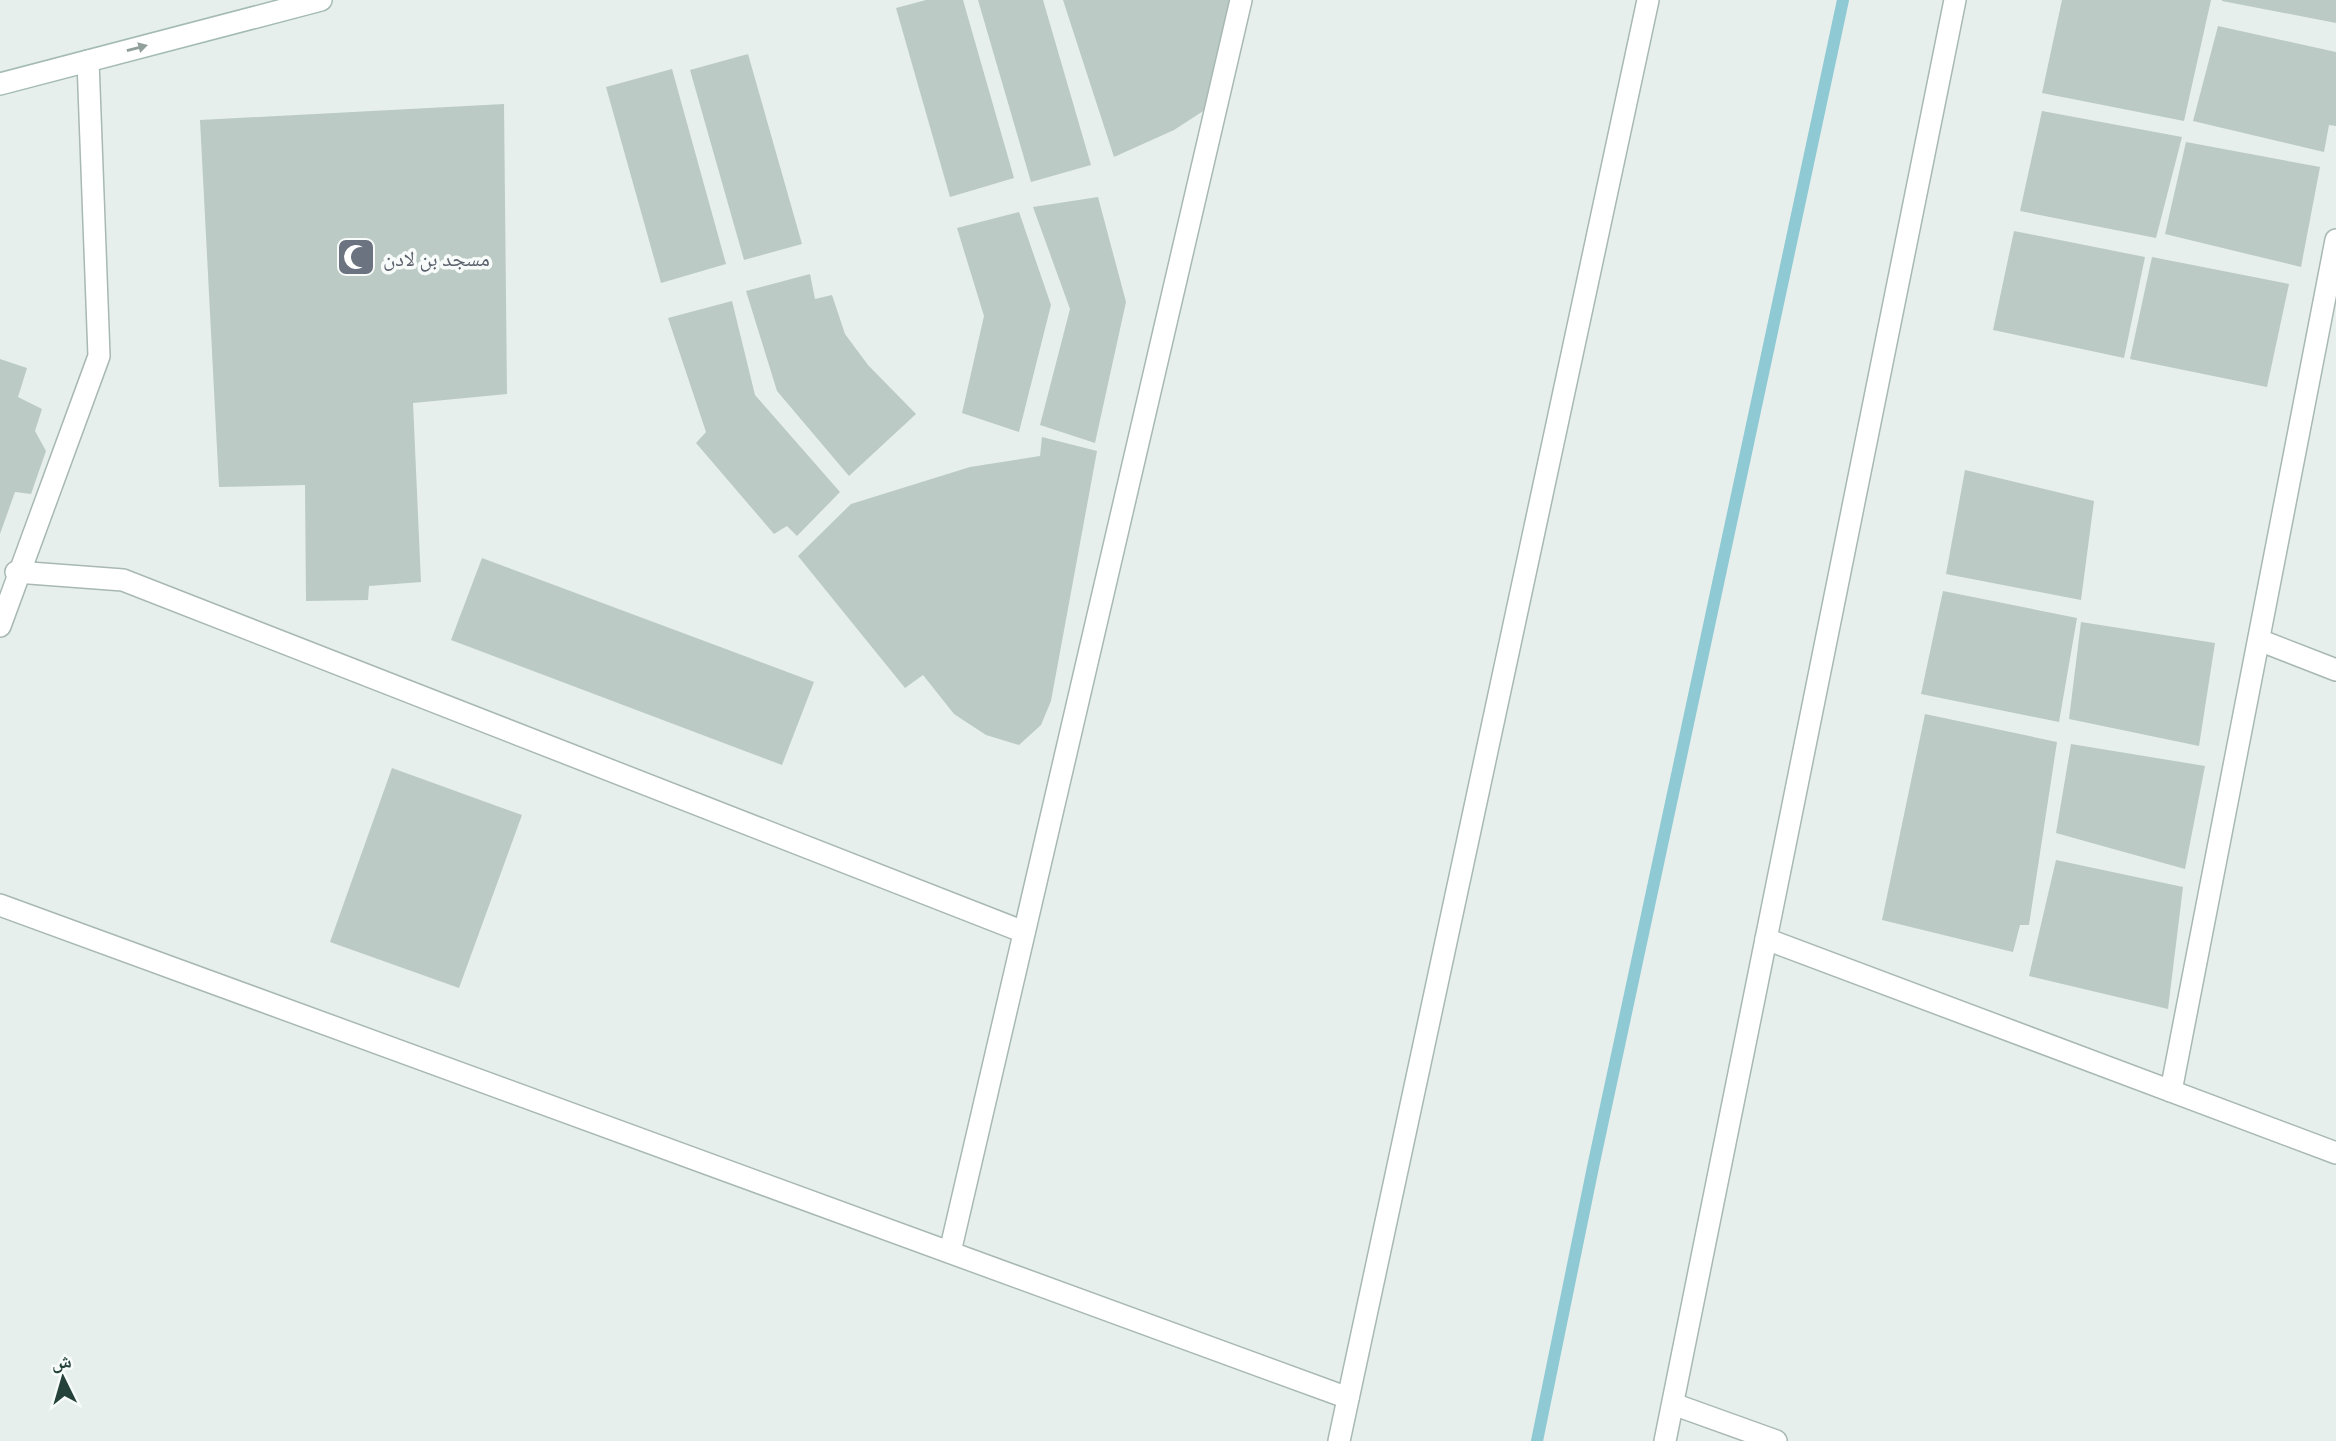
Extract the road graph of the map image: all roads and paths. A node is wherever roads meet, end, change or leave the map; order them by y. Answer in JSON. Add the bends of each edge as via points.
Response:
{"nodes":[{"id":1,"x":321,"y":0,"type":"edge"},
{"id":2,"x":1241,"y":0,"type":"edge"},
{"id":3,"x":1648,"y":0,"type":"edge"},
{"id":4,"x":1955,"y":0,"type":"edge"},
{"id":5,"x":88,"y":61,"type":"junction"},
{"id":6,"x":0,"y":84,"type":"edge"},
{"id":7,"x":2336,"y":240,"type":"edge"},
{"id":8,"x":18,"y":572,"type":"junction"},
{"id":9,"x":0,"y":626,"type":"edge"},
{"id":10,"x":2259,"y":640,"type":"junction"},
{"id":11,"x":2336,"y":670,"type":"edge"},
{"id":12,"x":0,"y":905,"type":"edge"},
{"id":13,"x":1024,"y":932,"type":"junction"},
{"id":14,"x":1766,"y":939,"type":"junction"},
{"id":15,"x":2171,"y":1091,"type":"junction"},
{"id":16,"x":2336,"y":1153,"type":"edge"},
{"id":17,"x":950,"y":1252,"type":"junction"},
{"id":18,"x":1348,"y":1398,"type":"junction"},
{"id":19,"x":1673,"y":1404,"type":"junction"},
{"id":20,"x":1339,"y":1441,"type":"edge"},
{"id":21,"x":1665,"y":1441,"type":"edge"},
{"id":22,"x":1776,"y":1441,"type":"edge"}],
"edges":[{"from":5,"to":1,"type":"street","one_way":true},
{"from":2,"to":13,"type":"street"},
{"from":3,"to":18,"type":"street"},
{"from":4,"to":14,"type":"street"},
{"from":5,"to":6,"type":"street"},
{"from":5,"to":8,"type":"street","via":[[99,356]]},
{"from":7,"to":10,"type":"street"},
{"from":8,"to":9,"type":"street"},
{"from":8,"to":13,"type":"street","via":[[123,580]]},
{"from":10,"to":11,"type":"street"},
{"from":10,"to":15,"type":"street"},
{"from":12,"to":17,"type":"street"},
{"from":13,"to":17,"type":"street"},
{"from":14,"to":15,"type":"street"},
{"from":14,"to":19,"type":"street"},
{"from":15,"to":16,"type":"street"},
{"from":17,"to":18,"type":"street"},
{"from":18,"to":20,"type":"street"},
{"from":19,"to":21,"type":"street"},
{"from":19,"to":22,"type":"street"}]}
